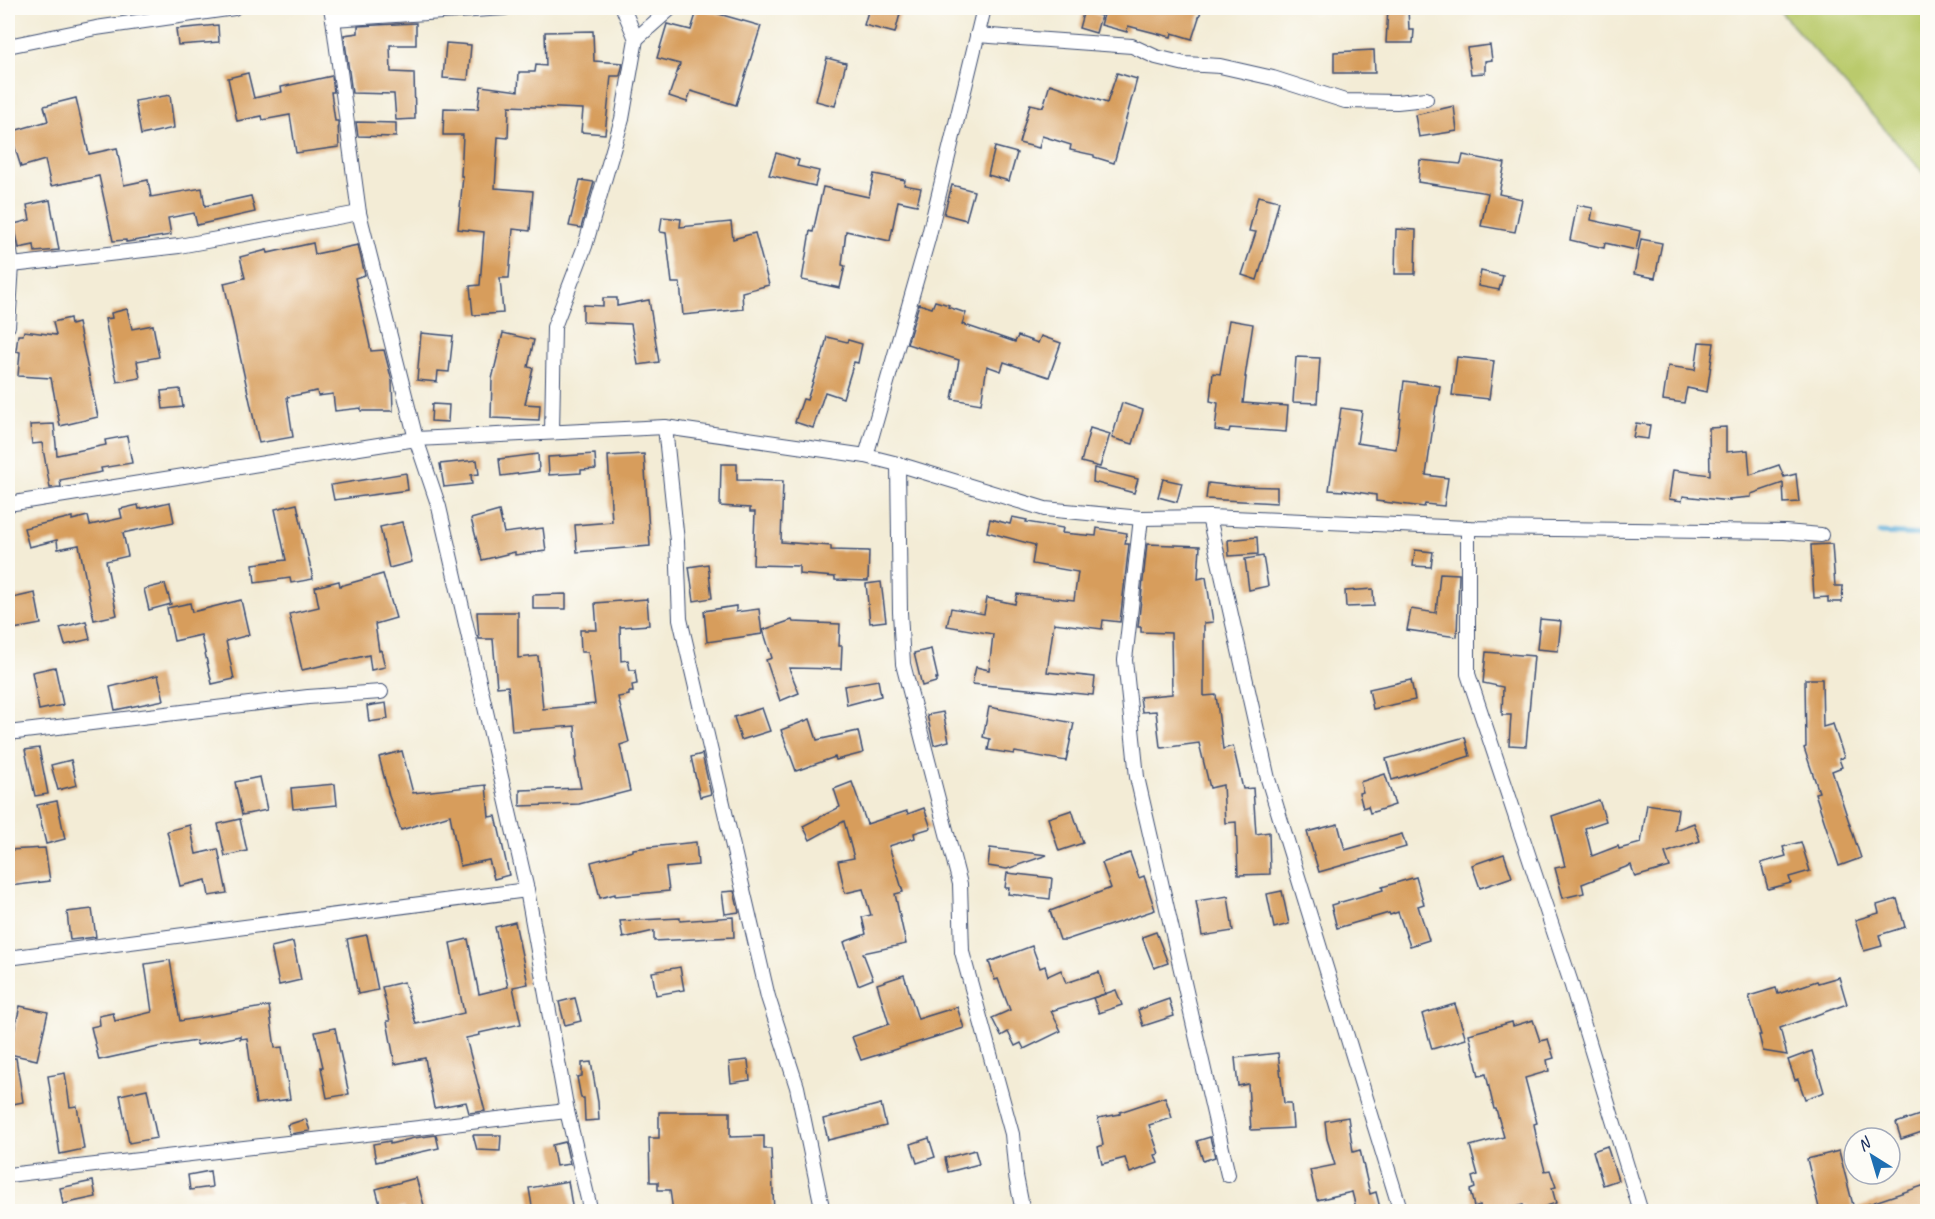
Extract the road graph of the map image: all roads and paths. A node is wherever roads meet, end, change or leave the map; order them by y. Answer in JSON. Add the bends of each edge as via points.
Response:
{"nodes":[{"id":1,"x":234,"y":8,"type":"edge"},
{"id":2,"x":505,"y":8,"type":"edge"},
{"id":3,"x":623,"y":8,"type":"edge"},
{"id":4,"x":670,"y":8,"type":"edge"},
{"id":5,"x":984,"y":8,"type":"edge"},
{"id":6,"x":332,"y":13,"type":"edge"},
{"id":7,"x":977,"y":35,"type":"junction"},
{"id":8,"x":636,"y":39,"type":"junction"},
{"id":9,"x":8,"y":45,"type":"edge"},
{"id":10,"x":1426,"y":99,"type":"dead end"},
{"id":11,"x":359,"y":213,"type":"junction"},
{"id":12,"x":8,"y":238,"type":"edge"},
{"id":13,"x":12,"y":265,"type":"junction"},
{"id":14,"x":8,"y":326,"type":"edge"},
{"id":15,"x":665,"y":427,"type":"junction"},
{"id":16,"x":552,"y":432,"type":"junction"},
{"id":17,"x":416,"y":439,"type":"junction"},
{"id":18,"x":866,"y":456,"type":"junction"},
{"id":19,"x":898,"y":464,"type":"junction"},
{"id":20,"x":8,"y":504,"type":"edge"},
{"id":21,"x":1209,"y":517,"type":"junction"},
{"id":22,"x":1141,"y":518,"type":"junction"},
{"id":23,"x":1468,"y":528,"type":"junction"},
{"id":24,"x":1821,"y":535,"type":"dead end"},
{"id":25,"x":381,"y":692,"type":"dead end"},
{"id":26,"x":8,"y":733,"type":"edge"},
{"id":27,"x":527,"y":890,"type":"junction"},
{"id":28,"x":8,"y":958,"type":"edge"},
{"id":29,"x":567,"y":1111,"type":"junction"},
{"id":30,"x":8,"y":1175,"type":"edge"},
{"id":31,"x":1228,"y":1175,"type":"dead end"},
{"id":32,"x":591,"y":1212,"type":"edge"},
{"id":33,"x":823,"y":1212,"type":"edge"},
{"id":34,"x":1023,"y":1212,"type":"edge"},
{"id":35,"x":1401,"y":1212,"type":"edge"},
{"id":36,"x":1641,"y":1212,"type":"edge"}],
"edges":[{"from":1,"to":9,"type":"street"},
{"from":2,"to":6,"type":"street"},
{"from":3,"to":8,"type":"street"},
{"from":4,"to":8,"type":"street"},
{"from":5,"to":7,"type":"street"},
{"from":6,"to":11,"type":"street"},
{"from":7,"to":10,"type":"street","via":[[1132,46],[1156,57],[1274,78],[1345,101]]},
{"from":7,"to":18,"type":"street","via":[[928,239]]},
{"from":8,"to":16,"type":"street","via":[[622,120],[585,246],[554,327]]},
{"from":11,"to":13,"type":"street","via":[[179,246]]},
{"from":11,"to":17,"type":"street"},
{"from":12,"to":13,"type":"street"},
{"from":13,"to":14,"type":"street"},
{"from":15,"to":16,"type":"street"},
{"from":15,"to":18,"type":"street"},
{"from":15,"to":33,"type":"street","via":[[677,541],[680,619],[768,997],[797,1087]]},
{"from":16,"to":17,"type":"street"},
{"from":17,"to":20,"type":"street"},
{"from":17,"to":27,"type":"street","via":[[439,507]]},
{"from":18,"to":19,"type":"street"},
{"from":19,"to":22,"type":"street","via":[[1046,509]]},
{"from":19,"to":34,"type":"street","via":[[903,664],[960,884],[962,952],[1012,1134]]},
{"from":21,"to":22,"type":"street"},
{"from":21,"to":23,"type":"street"},
{"from":21,"to":35,"type":"street","via":[[1268,779]]},
{"from":22,"to":31,"type":"street","via":[[1125,660],[1137,777]]},
{"from":23,"to":24,"type":"street"},
{"from":23,"to":36,"type":"street","via":[[1468,674],[1571,983]]},
{"from":25,"to":26,"type":"street","via":[[308,697]]},
{"from":27,"to":28,"type":"street"},
{"from":27,"to":29,"type":"street"},
{"from":29,"to":30,"type":"street"},
{"from":29,"to":32,"type":"street"}]}
